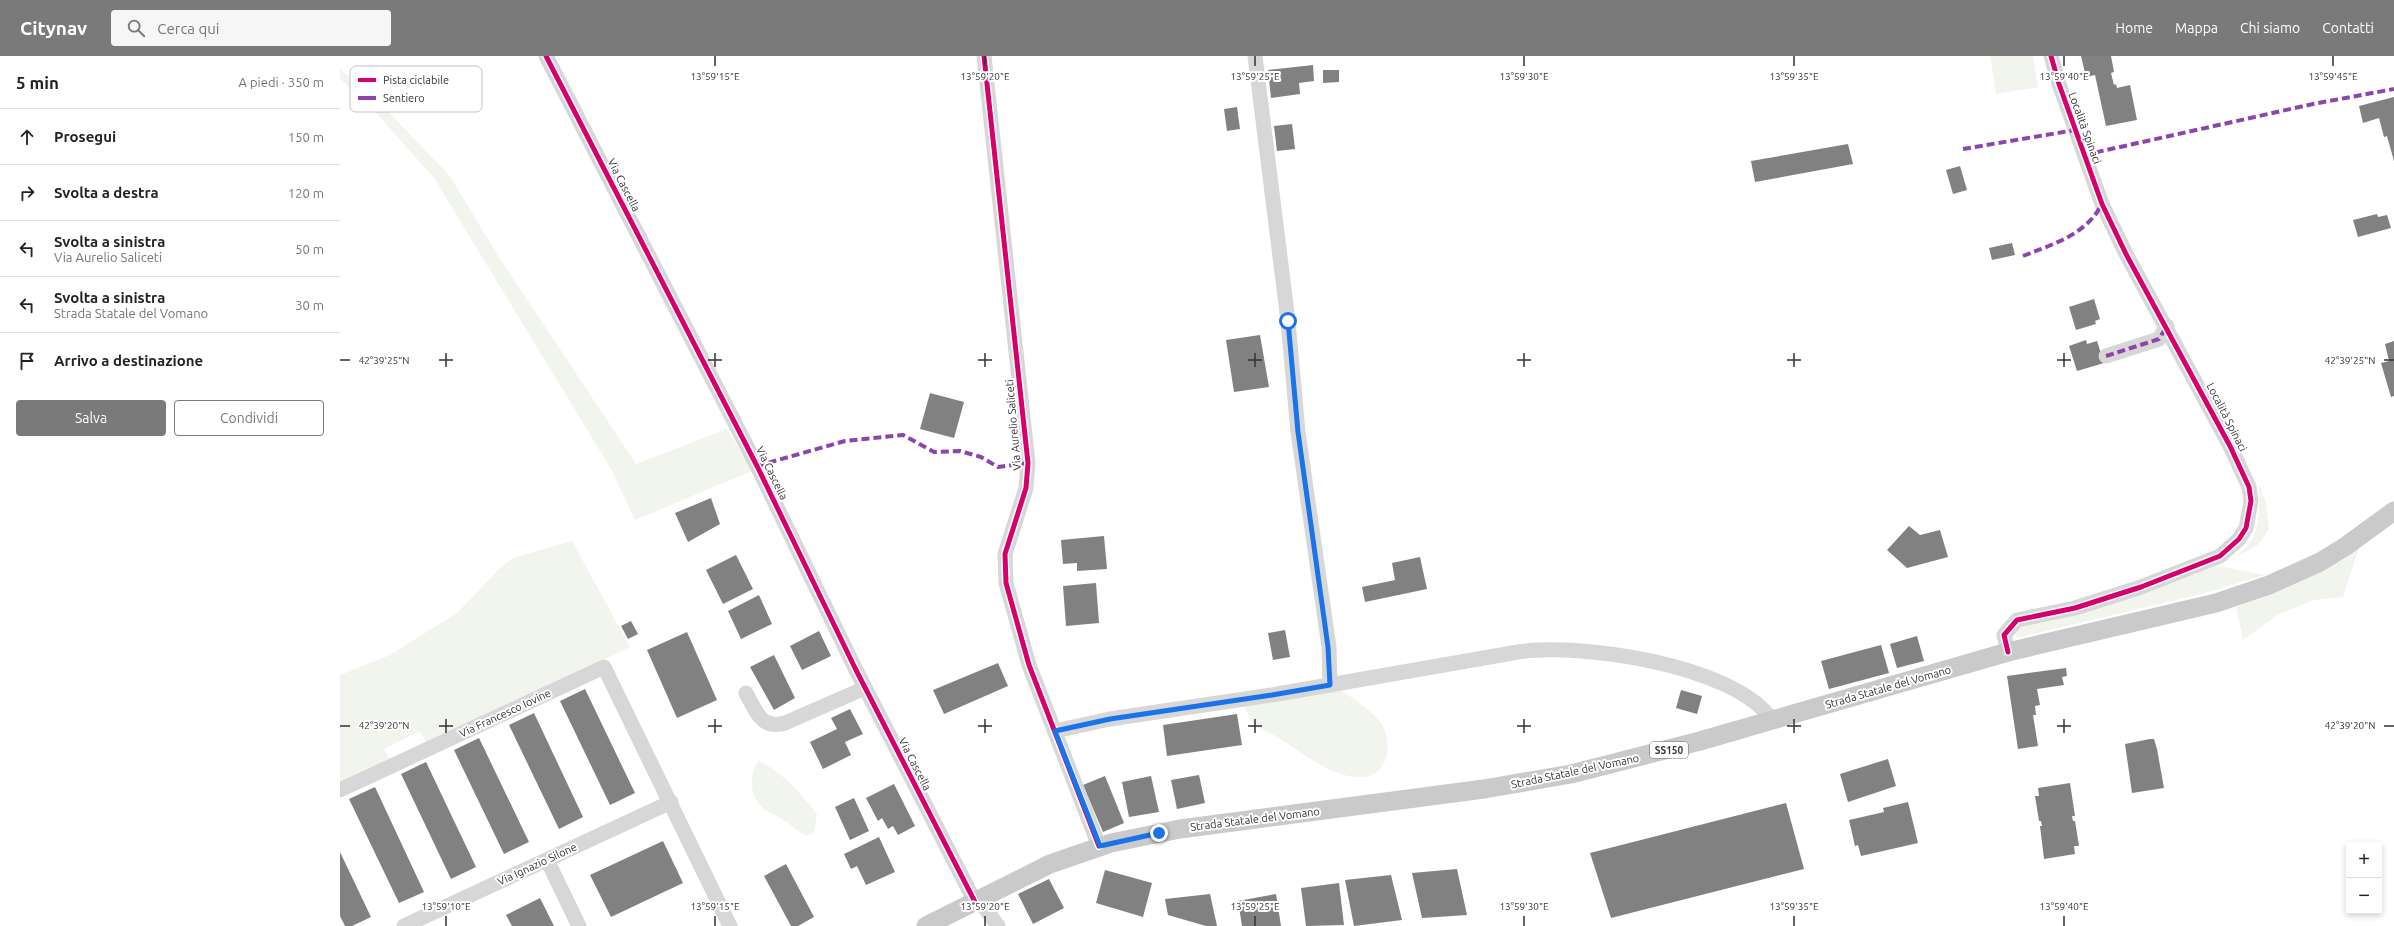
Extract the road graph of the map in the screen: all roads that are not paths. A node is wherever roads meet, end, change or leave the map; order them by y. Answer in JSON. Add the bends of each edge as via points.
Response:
{"nodes":[{"id":1,"x":546,"y":56,"type":"edge"},
{"id":2,"x":984,"y":56,"type":"edge"},
{"id":3,"x":1255,"y":56,"type":"edge"},
{"id":4,"x":2051,"y":56,"type":"edge"},
{"id":5,"x":2167,"y":326,"type":"junction"},
{"id":6,"x":2106,"y":356,"type":"dead end"},
{"id":7,"x":2394,"y":511,"type":"edge"},
{"id":8,"x":2008,"y":652,"type":"junction"},
{"id":9,"x":1330,"y":685,"type":"junction"},
{"id":10,"x":865,"y":688,"type":"junction"},
{"id":11,"x":746,"y":693,"type":"dead end"},
{"id":12,"x":1772,"y":720,"type":"junction"},
{"id":13,"x":1055,"y":731,"type":"junction"},
{"id":14,"x":340,"y":790,"type":"edge"},
{"id":15,"x":671,"y":802,"type":"junction"},
{"id":16,"x":1100,"y":846,"type":"junction"},
{"id":17,"x":546,"y":860,"type":"junction"},
{"id":18,"x":977,"y":901,"type":"junction"},
{"id":19,"x":404,"y":926,"type":"edge"},
{"id":20,"x":579,"y":926,"type":"edge"},
{"id":21,"x":730,"y":926,"type":"edge"},
{"id":22,"x":926,"y":926,"type":"edge"},
{"id":23,"x":998,"y":926,"type":"edge"}],
"edges":[{"from":1,"to":10,"type":"street","name":"Via Cascella","via":[[757,466]]},
{"from":2,"to":13,"type":"street","name":"Via Aurelio Saliceti","via":[[1028,463],[1026,488],[1005,554],[1005,574],[1029,665]]},
{"from":3,"to":9,"type":"street","via":[[1288,321],[1298,432],[1328,647]]},
{"from":4,"to":5,"type":"street","name":"Località Spinaci","via":[[2102,204],[2126,254]]},
{"from":5,"to":6,"type":"street","via":[[2159,339]]},
{"from":5,"to":8,"type":"street","name":"Località Spinaci","via":[[2249,487],[2251,507],[2246,528],[2231,548],[2204,564],[2075,608],[2017,620],[2004,635]]},
{"from":7,"to":8,"type":"main road","name":"Strada Statale del Vomano","number":"SS150","via":[[2320,562],[2241,596]]},
{"from":8,"to":12,"type":"main road","name":"Strada Statale del Vomano","number":"SS150"},
{"from":9,"to":12,"type":"street","via":[[1533,650],[1569,649],[1651,662],[1694,672],[1740,694]]},
{"from":9,"to":13,"type":"street","via":[[1138,714]]},
{"from":10,"to":11,"type":"street","via":[[774,725],[762,720]]},
{"from":10,"to":18,"type":"street","name":"Via Cascella"},
{"from":12,"to":16,"type":"main road","name":"Strada Statale del Vomano","number":"SS150","via":[[1629,760],[1547,779],[1401,801],[1180,829]]},
{"from":13,"to":16,"type":"street","name":"Via Aurelio Saliceti"},
{"from":14,"to":15,"type":"street","name":"Via Francesco Iovine","via":[[604,667]]},
{"from":15,"to":17,"type":"street","name":"Via Ignazio Silone"},
{"from":15,"to":21,"type":"street"},
{"from":16,"to":18,"type":"main road","name":"Strada Statale del Vomano","number":"SS150","via":[[1050,864]]},
{"from":17,"to":19,"type":"street","name":"Via Ignazio Silone"},
{"from":17,"to":20,"type":"street"},
{"from":18,"to":22,"type":"main road","name":"Strada Statale del Vomano","number":"SS150"},
{"from":18,"to":23,"type":"street","name":"Via Cascella"}]}
